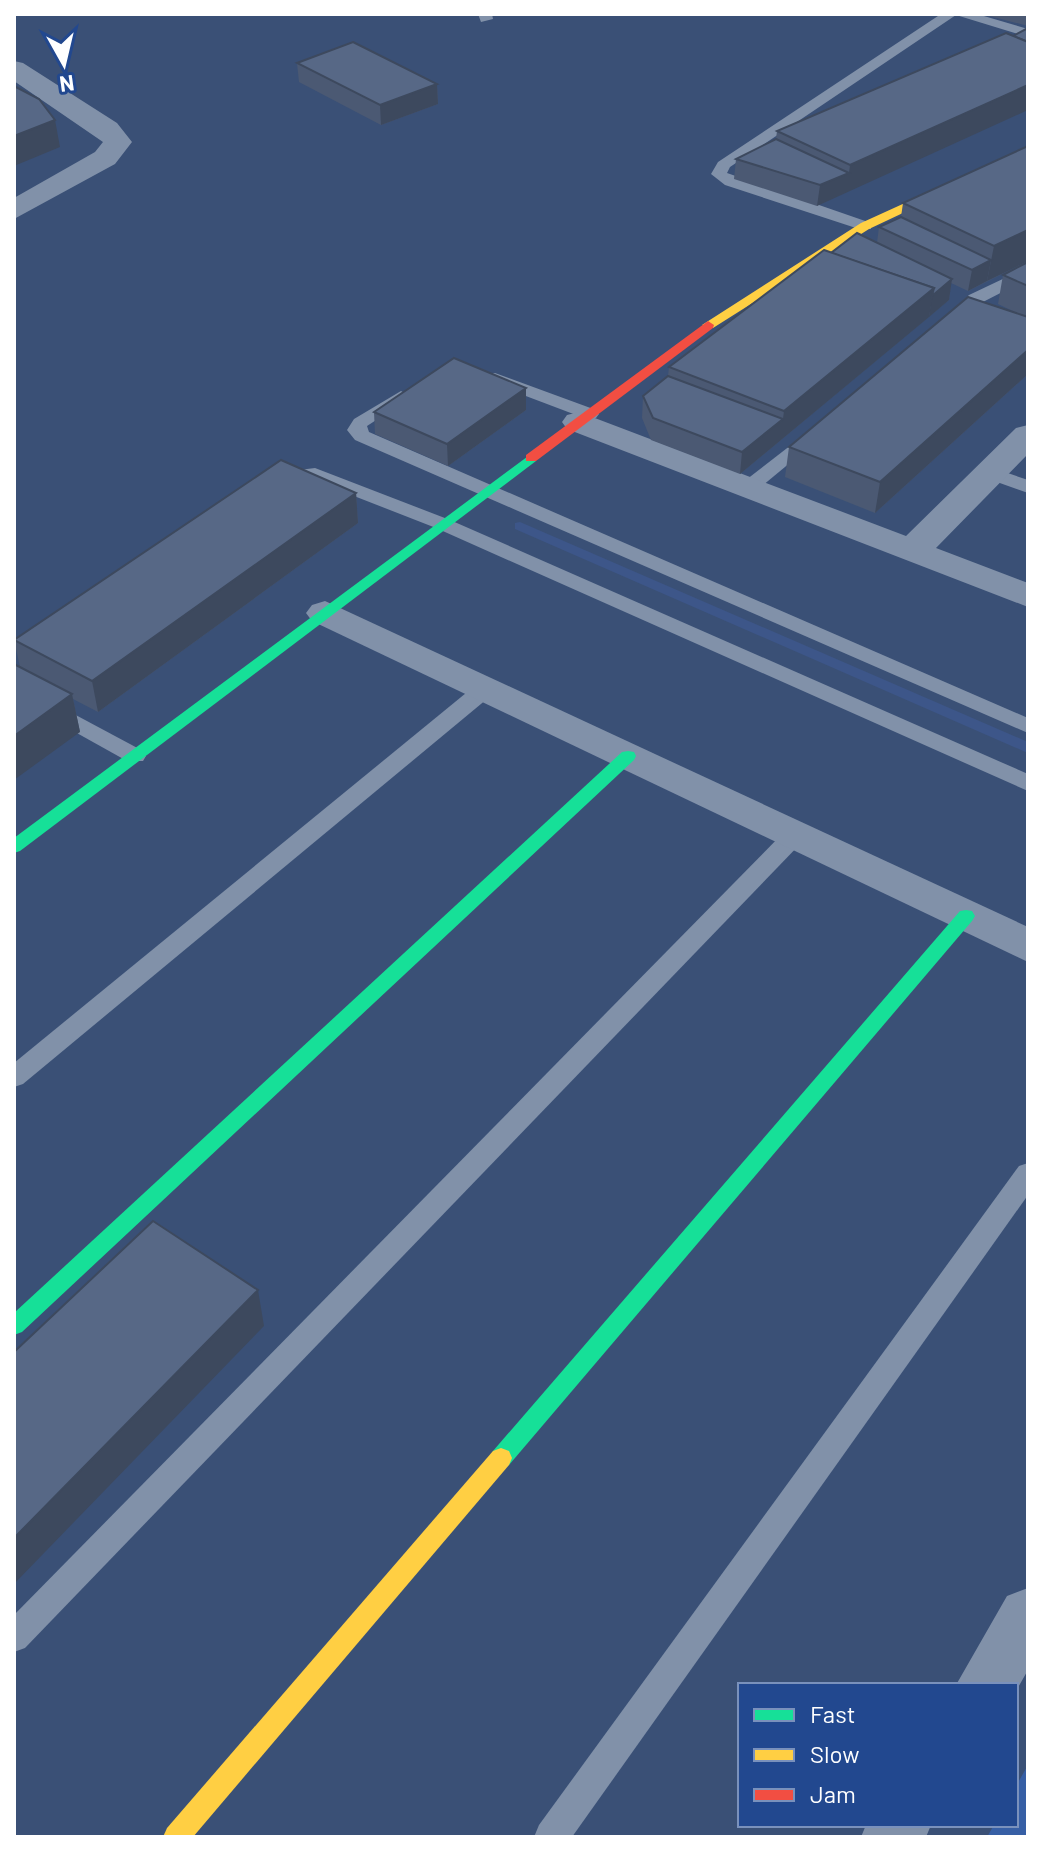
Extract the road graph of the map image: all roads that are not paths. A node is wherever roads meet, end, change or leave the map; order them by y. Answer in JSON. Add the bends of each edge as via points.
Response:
{"nodes":[{"id":1,"x":950,"y":14,"type":"edge"},
{"id":2,"x":962,"y":14,"type":"edge"},
{"id":3,"x":1028,"y":33,"type":"edge"},
{"id":4,"x":14,"y":69,"type":"edge"},
{"id":5,"x":1028,"y":150,"type":"edge"},
{"id":6,"x":14,"y":210,"type":"edge"},
{"id":7,"x":865,"y":226,"type":"junction"},
{"id":8,"x":844,"y":238,"type":"junction"},
{"id":9,"x":870,"y":250,"type":"edge"},
{"id":10,"x":1028,"y":272,"type":"edge"},
{"id":11,"x":939,"y":329,"type":"edge"},
{"id":12,"x":478,"y":372,"type":"edge"},
{"id":13,"x":419,"y":384,"type":"edge"},
{"id":14,"x":584,"y":418,"type":"junction"},
{"id":15,"x":832,"y":418,"type":"edge"},
{"id":16,"x":1028,"y":435,"type":"edge"},
{"id":17,"x":990,"y":473,"type":"junction"},
{"id":18,"x":749,"y":487,"type":"junction"},
{"id":19,"x":1028,"y":487,"type":"edge"},
{"id":20,"x":268,"y":488,"type":"edge"},
{"id":21,"x":488,"y":490,"type":"junction"},
{"id":22,"x":443,"y":524,"type":"junction"},
{"id":23,"x":914,"y":549,"type":"junction"},
{"id":24,"x":1028,"y":596,"type":"edge"},
{"id":25,"x":325,"y":613,"type":"junction"},
{"id":26,"x":14,"y":689,"type":"edge"},
{"id":27,"x":485,"y":689,"type":"junction"},
{"id":28,"x":1028,"y":726,"type":"edge"},
{"id":29,"x":135,"y":756,"type":"junction"},
{"id":30,"x":628,"y":756,"type":"junction"},
{"id":31,"x":1028,"y":783,"type":"edge"},
{"id":32,"x":795,"y":835,"type":"junction"},
{"id":33,"x":14,"y":847,"type":"edge"},
{"id":34,"x":966,"y":916,"type":"junction"},
{"id":35,"x":1028,"y":946,"type":"edge"},
{"id":36,"x":14,"y":1077,"type":"edge"},
{"id":37,"x":1028,"y":1174,"type":"edge"},
{"id":38,"x":14,"y":1326,"type":"edge"},
{"id":39,"x":1028,"y":1616,"type":"edge"},
{"id":40,"x":14,"y":1637,"type":"edge"},
{"id":41,"x":987,"y":1683,"type":"edge"},
{"id":42,"x":176,"y":1837,"type":"edge"},
{"id":43,"x":551,"y":1837,"type":"edge"}],
"edges":[{"from":1,"to":7,"type":"lane","via":[[723,165],[719,174]]},
{"from":2,"to":3,"type":"lane"},
{"from":4,"to":6,"type":"street","via":[[107,129],[118,142],[105,158]]},
{"from":5,"to":7,"type":"street"},
{"from":7,"to":8,"type":"street"},
{"from":8,"to":9,"type":"lane"},
{"from":8,"to":14,"type":"street","via":[[721,315]]},
{"from":10,"to":11,"type":"lane","via":[[969,296]]},
{"from":12,"to":14,"type":"lane"},
{"from":13,"to":21,"type":"lane","via":[[356,430]]},
{"from":14,"to":18,"type":"street"},
{"from":14,"to":21,"type":"street"},
{"from":15,"to":18,"type":"lane"},
{"from":16,"to":17,"type":"street"},
{"from":17,"to":19,"type":"lane"},
{"from":17,"to":23,"type":"street"},
{"from":18,"to":23,"type":"street"},
{"from":20,"to":22,"type":"lane","via":[[297,473],[315,474]]},
{"from":21,"to":22,"type":"street"},
{"from":21,"to":28,"type":"lane"},
{"from":22,"to":25,"type":"street"},
{"from":22,"to":31,"type":"lane"},
{"from":23,"to":24,"type":"street"},
{"from":25,"to":27,"type":"street"},
{"from":25,"to":29,"type":"street"},
{"from":26,"to":29,"type":"lane"},
{"from":27,"to":30,"type":"street"},
{"from":27,"to":36,"type":"lane"},
{"from":29,"to":33,"type":"street"},
{"from":30,"to":32,"type":"street"},
{"from":30,"to":38,"type":"street"},
{"from":32,"to":34,"type":"street"},
{"from":32,"to":40,"type":"lane"},
{"from":34,"to":35,"type":"street"},
{"from":34,"to":42,"type":"street"},
{"from":37,"to":43,"type":"lane"},
{"from":39,"to":41,"type":"street"}]}
